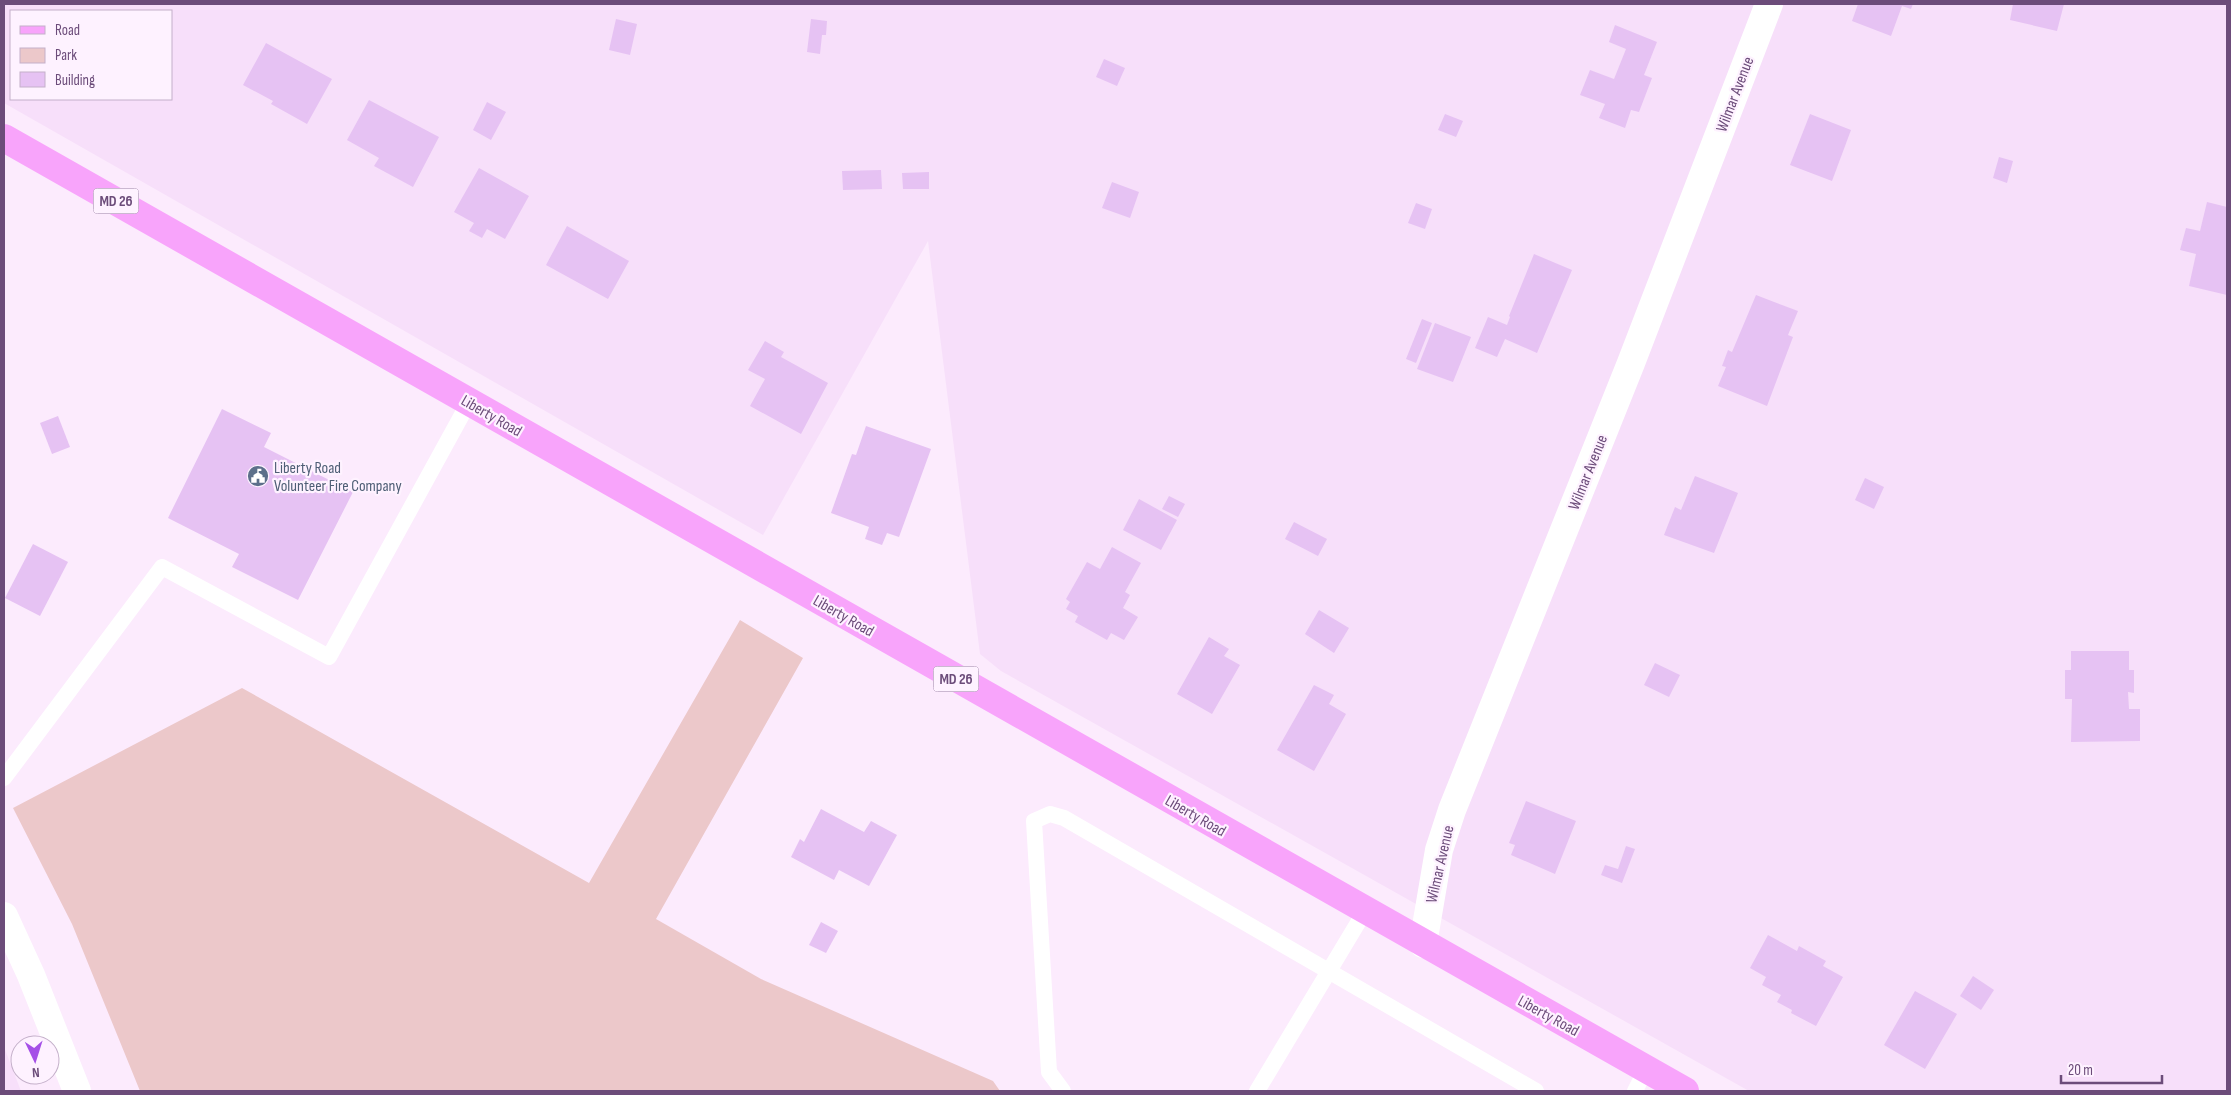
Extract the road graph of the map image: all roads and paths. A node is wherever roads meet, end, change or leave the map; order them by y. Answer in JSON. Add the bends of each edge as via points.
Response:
{"nodes":[{"id":1,"x":1769,"y":4,"type":"edge"},
{"id":2,"x":4,"y":138,"type":"edge"},
{"id":3,"x":468,"y":402,"type":"junction"},
{"id":4,"x":4,"y":778,"type":"edge"},
{"id":5,"x":1365,"y":911,"type":"junction"},
{"id":6,"x":4,"y":916,"type":"edge"},
{"id":7,"x":1423,"y":944,"type":"junction"},
{"id":8,"x":1329,"y":971,"type":"junction"},
{"id":9,"x":1641,"y":1080,"type":"edge"},
{"id":10,"x":77,"y":1091,"type":"edge"},
{"id":11,"x":1063,"y":1091,"type":"edge"},
{"id":12,"x":1257,"y":1091,"type":"edge"},
{"id":13,"x":1536,"y":1091,"type":"edge"},
{"id":14,"x":1685,"y":1091,"type":"edge"}],
"edges":[{"from":1,"to":7,"type":"street","name":"Wilmar Avenue","via":[[1631,363],[1452,810],[1439,850]]},
{"from":2,"to":3,"type":"main road","name":"Liberty Road","number":"MD 26"},
{"from":3,"to":4,"type":"lane","via":[[329,657],[162,567]]},
{"from":3,"to":5,"type":"main road","name":"Liberty Road","number":"MD 26"},
{"from":5,"to":7,"type":"main road","name":"Liberty Road","number":"MD 26"},
{"from":5,"to":8,"type":"lane"},
{"from":6,"to":10,"type":"street"},
{"from":7,"to":9,"type":"main road","name":"Liberty Road","number":"MD 26"},
{"from":8,"to":11,"type":"lane","via":[[1064,818],[1050,814],[1034,821],[1049,1072]]},
{"from":8,"to":12,"type":"lane"},
{"from":8,"to":13,"type":"lane"},
{"from":9,"to":14,"type":"main road","name":"Liberty Road","number":"MD 26"}]}
